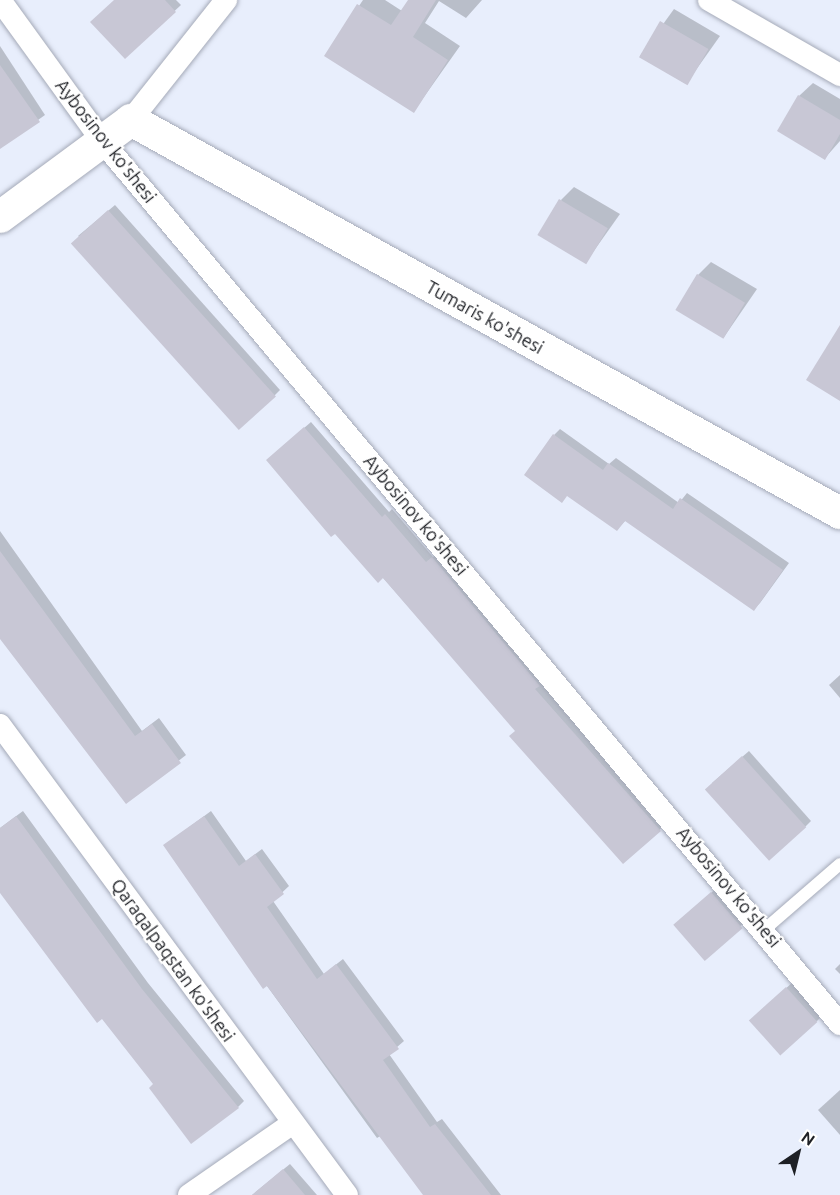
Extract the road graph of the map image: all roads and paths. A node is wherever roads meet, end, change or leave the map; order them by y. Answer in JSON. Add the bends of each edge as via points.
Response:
{"nodes":[{"id":1,"x":0,"y":0,"type":"edge"},
{"id":2,"x":226,"y":0,"type":"edge"},
{"id":3,"x":709,"y":0,"type":"edge"},
{"id":4,"x":840,"y":75,"type":"edge"},
{"id":5,"x":131,"y":120,"type":"junction"},
{"id":6,"x":102,"y":141,"type":"junction"},
{"id":7,"x":0,"y":217,"type":"edge"},
{"id":8,"x":840,"y":513,"type":"edge"},
{"id":9,"x":0,"y":725,"type":"edge"},
{"id":10,"x":840,"y":864,"type":"edge"},
{"id":11,"x":765,"y":929,"type":"junction"},
{"id":12,"x":840,"y":1024,"type":"edge"},
{"id":13,"x":292,"y":1123,"type":"junction"},
{"id":14,"x":189,"y":1195,"type":"edge"},
{"id":15,"x":346,"y":1195,"type":"edge"}],
"edges":[{"from":1,"to":6,"type":"street","name":"Aybosinov ko'shesi"},
{"from":2,"to":5,"type":"street"},
{"from":3,"to":4,"type":"street"},
{"from":5,"to":6,"type":"street"},
{"from":5,"to":8,"type":"street","name":"Tumaris ko'shesi"},
{"from":6,"to":7,"type":"street"},
{"from":6,"to":11,"type":"street","name":"Aybosinov ko'shesi"},
{"from":9,"to":13,"type":"street","name":"Qaraqalpaqstan ko'shesi"},
{"from":10,"to":11,"type":"lane"},
{"from":11,"to":12,"type":"street","name":"Aybosinov ko'shesi"},
{"from":13,"to":14,"type":"street"},
{"from":13,"to":15,"type":"street","name":"Qaraqalpaqstan ko'shesi"}]}
